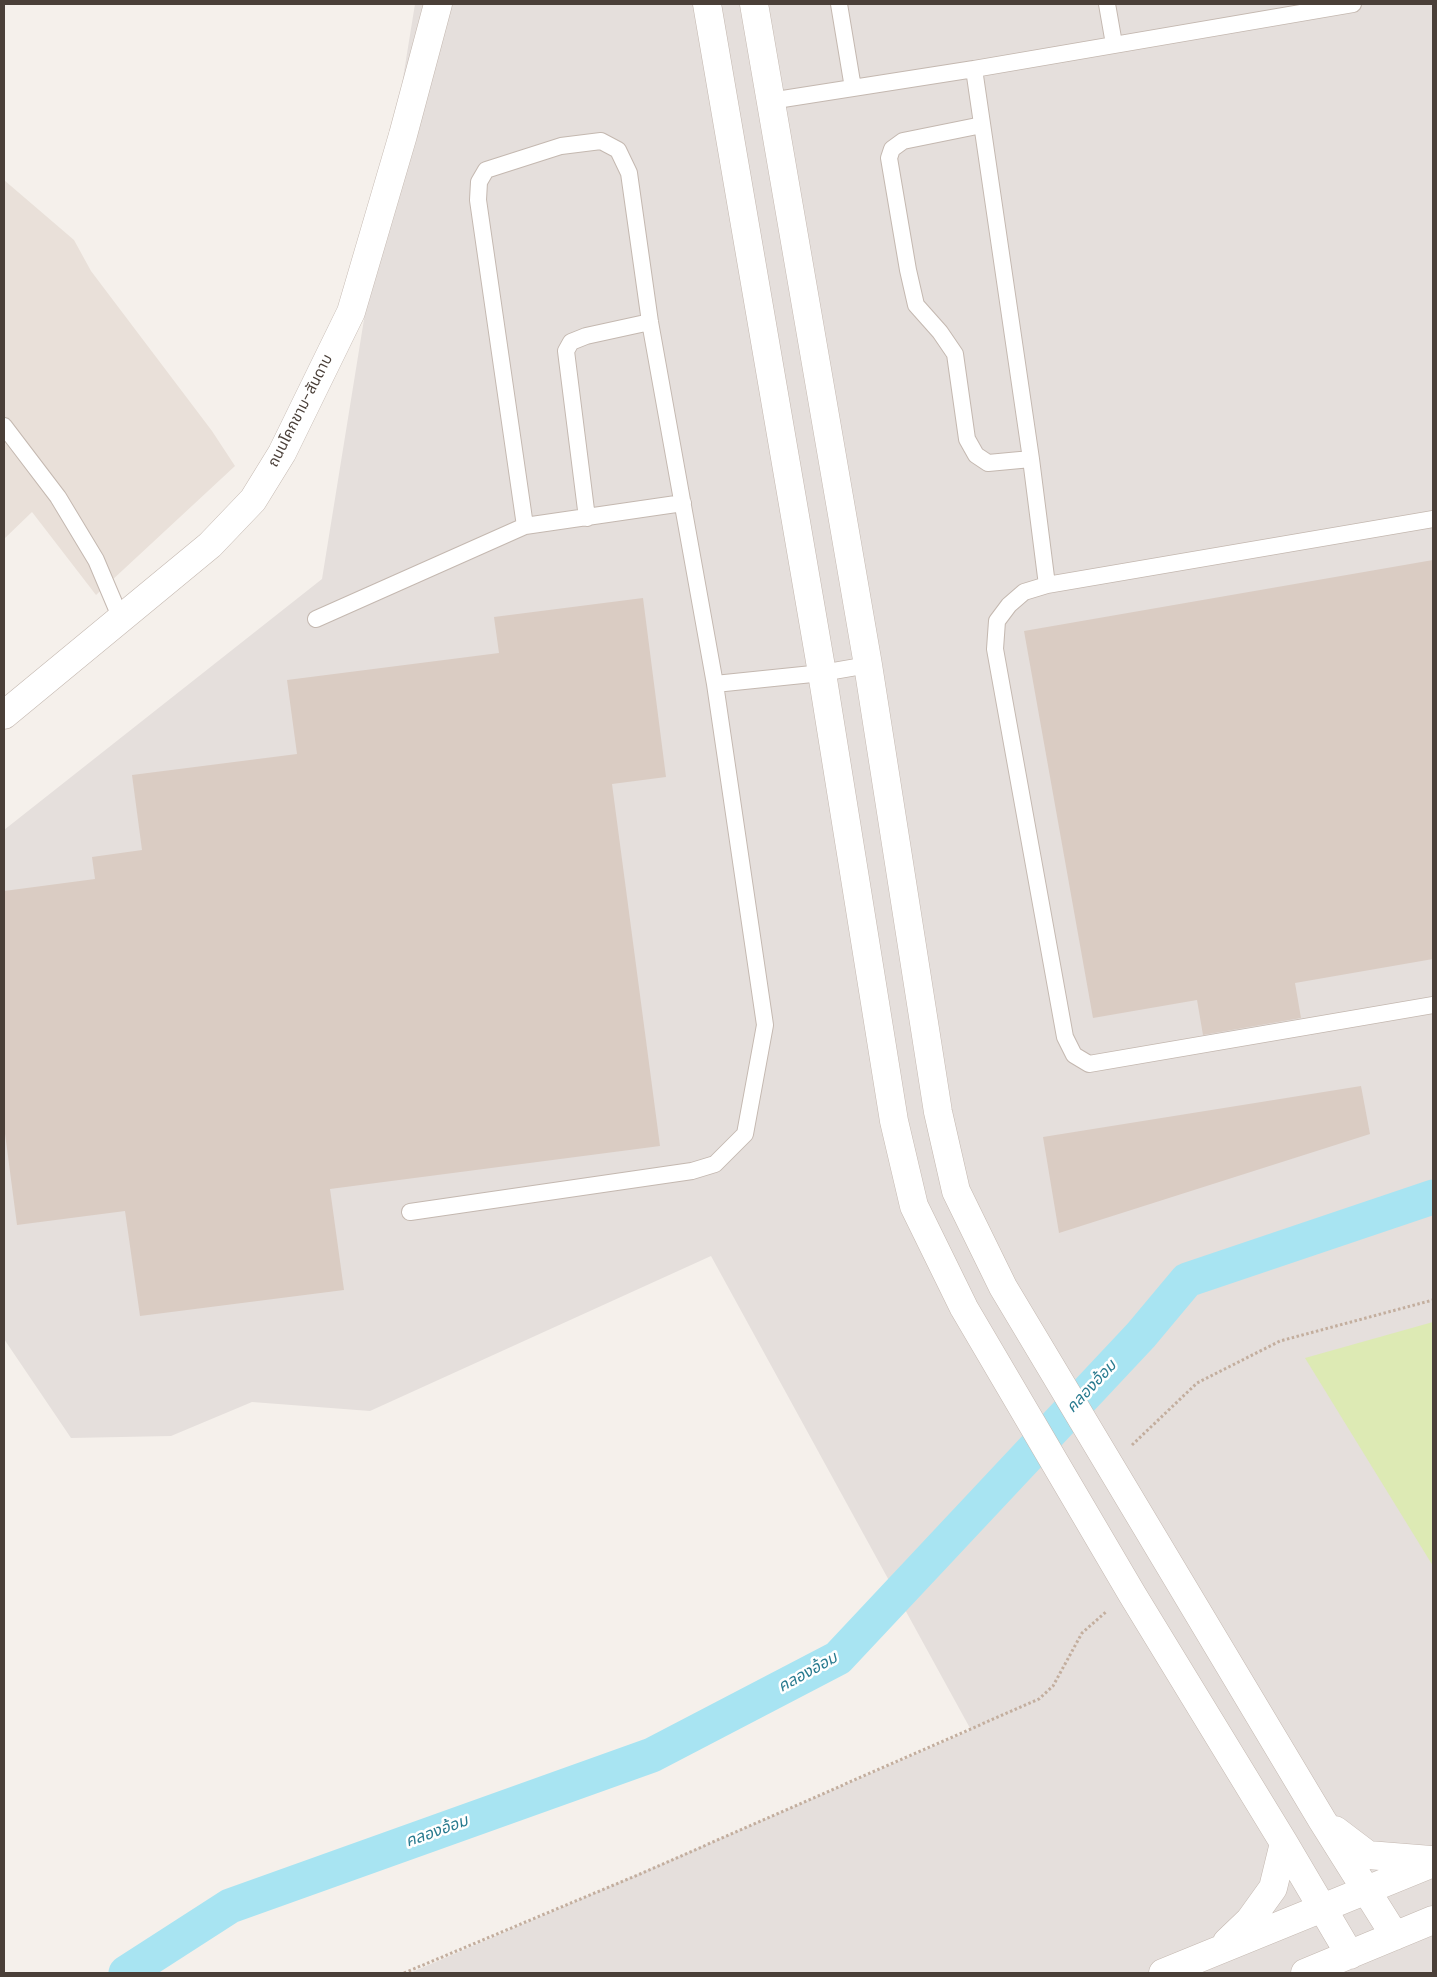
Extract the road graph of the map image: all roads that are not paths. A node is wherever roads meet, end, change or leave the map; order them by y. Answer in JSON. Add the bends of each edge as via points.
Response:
{"nodes":[{"id":1,"x":438,"y":4,"type":"edge"},
{"id":2,"x":707,"y":4,"type":"edge"},
{"id":3,"x":754,"y":4,"type":"edge"},
{"id":4,"x":839,"y":4,"type":"edge"},
{"id":5,"x":1107,"y":4,"type":"edge"},
{"id":6,"x":1353,"y":4,"type":"edge"},
{"id":7,"x":1114,"y":44,"type":"junction"},
{"id":8,"x":974,"y":69,"type":"junction"},
{"id":9,"x":853,"y":88,"type":"junction"},
{"id":10,"x":770,"y":101,"type":"junction"},
{"id":11,"x":982,"y":125,"type":"junction"},
{"id":12,"x":650,"y":322,"type":"junction"},
{"id":13,"x":4,"y":426,"type":"edge"},
{"id":14,"x":1031,"y":459,"type":"junction"},
{"id":15,"x":683,"y":503,"type":"junction"},
{"id":16,"x":587,"y":518,"type":"junction"},
{"id":17,"x":1433,"y":520,"type":"edge"},
{"id":18,"x":525,"y":526,"type":"junction"},
{"id":19,"x":1047,"y":585,"type":"junction"},
{"id":20,"x":316,"y":618,"type":"dead end"},
{"id":21,"x":121,"y":619,"type":"junction"},
{"id":22,"x":868,"y":665,"type":"junction"},
{"id":23,"x":822,"y":672,"type":"junction"},
{"id":24,"x":715,"y":684,"type":"junction"},
{"id":25,"x":4,"y":715,"type":"edge"},
{"id":26,"x":1433,"y":1005,"type":"edge"},
{"id":27,"x":410,"y":1212,"type":"dead end"},
{"id":28,"x":1322,"y":1820,"type":"junction"},
{"id":29,"x":1284,"y":1843,"type":"junction"},
{"id":30,"x":1433,"y":1862,"type":"edge"},
{"id":31,"x":1365,"y":1890,"type":"junction"},
{"id":32,"x":1322,"y":1908,"type":"junction"},
{"id":33,"x":1433,"y":1920,"type":"edge"},
{"id":34,"x":1395,"y":1936,"type":"junction"},
{"id":35,"x":1219,"y":1950,"type":"junction"},
{"id":36,"x":1350,"y":1955,"type":"junction"},
{"id":37,"x":1162,"y":1973,"type":"edge"},
{"id":38,"x":1305,"y":1973,"type":"edge"}],
"edges":[{"from":1,"to":21,"type":"street","name":"ถนนโคกขาม-สันดาบ","via":[[351,312],[282,453],[253,500],[210,546]]},
{"from":2,"to":23,"type":"street"},
{"from":3,"to":10,"type":"street"},
{"from":4,"to":9,"type":"lane"},
{"from":5,"to":7,"type":"lane"},
{"from":6,"to":7,"type":"lane"},
{"from":7,"to":8,"type":"lane"},
{"from":8,"to":9,"type":"lane"},
{"from":8,"to":11,"type":"lane"},
{"from":9,"to":10,"type":"lane"},
{"from":10,"to":22,"type":"street"},
{"from":11,"to":14,"type":"lane"},
{"from":11,"to":14,"type":"lane","via":[[903,141],[892,149],[889,158],[916,305],[955,354],[967,438],[976,455],[988,463]]},
{"from":12,"to":15,"type":"lane"},
{"from":12,"to":16,"type":"lane","via":[[586,336],[571,342],[566,351]]},
{"from":12,"to":18,"type":"lane","via":[[629,173],[618,150],[601,141],[560,146],[486,170],[479,182],[478,200]]},
{"from":13,"to":21,"type":"lane","via":[[58,497],[96,560]]},
{"from":14,"to":19,"type":"lane"},
{"from":15,"to":16,"type":"lane"},
{"from":15,"to":24,"type":"lane"},
{"from":16,"to":18,"type":"lane"},
{"from":17,"to":19,"type":"lane"},
{"from":18,"to":20,"type":"lane"},
{"from":19,"to":26,"type":"lane","via":[[1024,592],[1009,605],[997,621],[995,649],[1065,1037],[1074,1055],[1089,1064]]},
{"from":21,"to":25,"type":"street","name":"ถนนโคกขาม-สันดาบ"},
{"from":22,"to":23,"type":"lane"},
{"from":22,"to":28,"type":"street","via":[[938,1112],[956,1191],[1003,1287]]},
{"from":23,"to":24,"type":"lane"},
{"from":23,"to":29,"type":"street","via":[[894,1121],[914,1206],[964,1308],[1132,1594]]},
{"from":24,"to":27,"type":"lane","via":[[765,1025],[745,1134],[715,1164],[692,1171]]},
{"from":28,"to":30,"type":"street","via":[[1368,1855]]},
{"from":28,"to":31,"type":"street"},
{"from":29,"to":32,"type":"street"},
{"from":29,"to":35,"type":"street","via":[[1274,1888],[1250,1920]]},
{"from":30,"to":31,"type":"street"},
{"from":31,"to":32,"type":"street"},
{"from":31,"to":34,"type":"street"},
{"from":32,"to":35,"type":"street"},
{"from":32,"to":36,"type":"street"},
{"from":33,"to":34,"type":"street"},
{"from":34,"to":36,"type":"street"},
{"from":35,"to":37,"type":"street"},
{"from":36,"to":38,"type":"street"}]}
